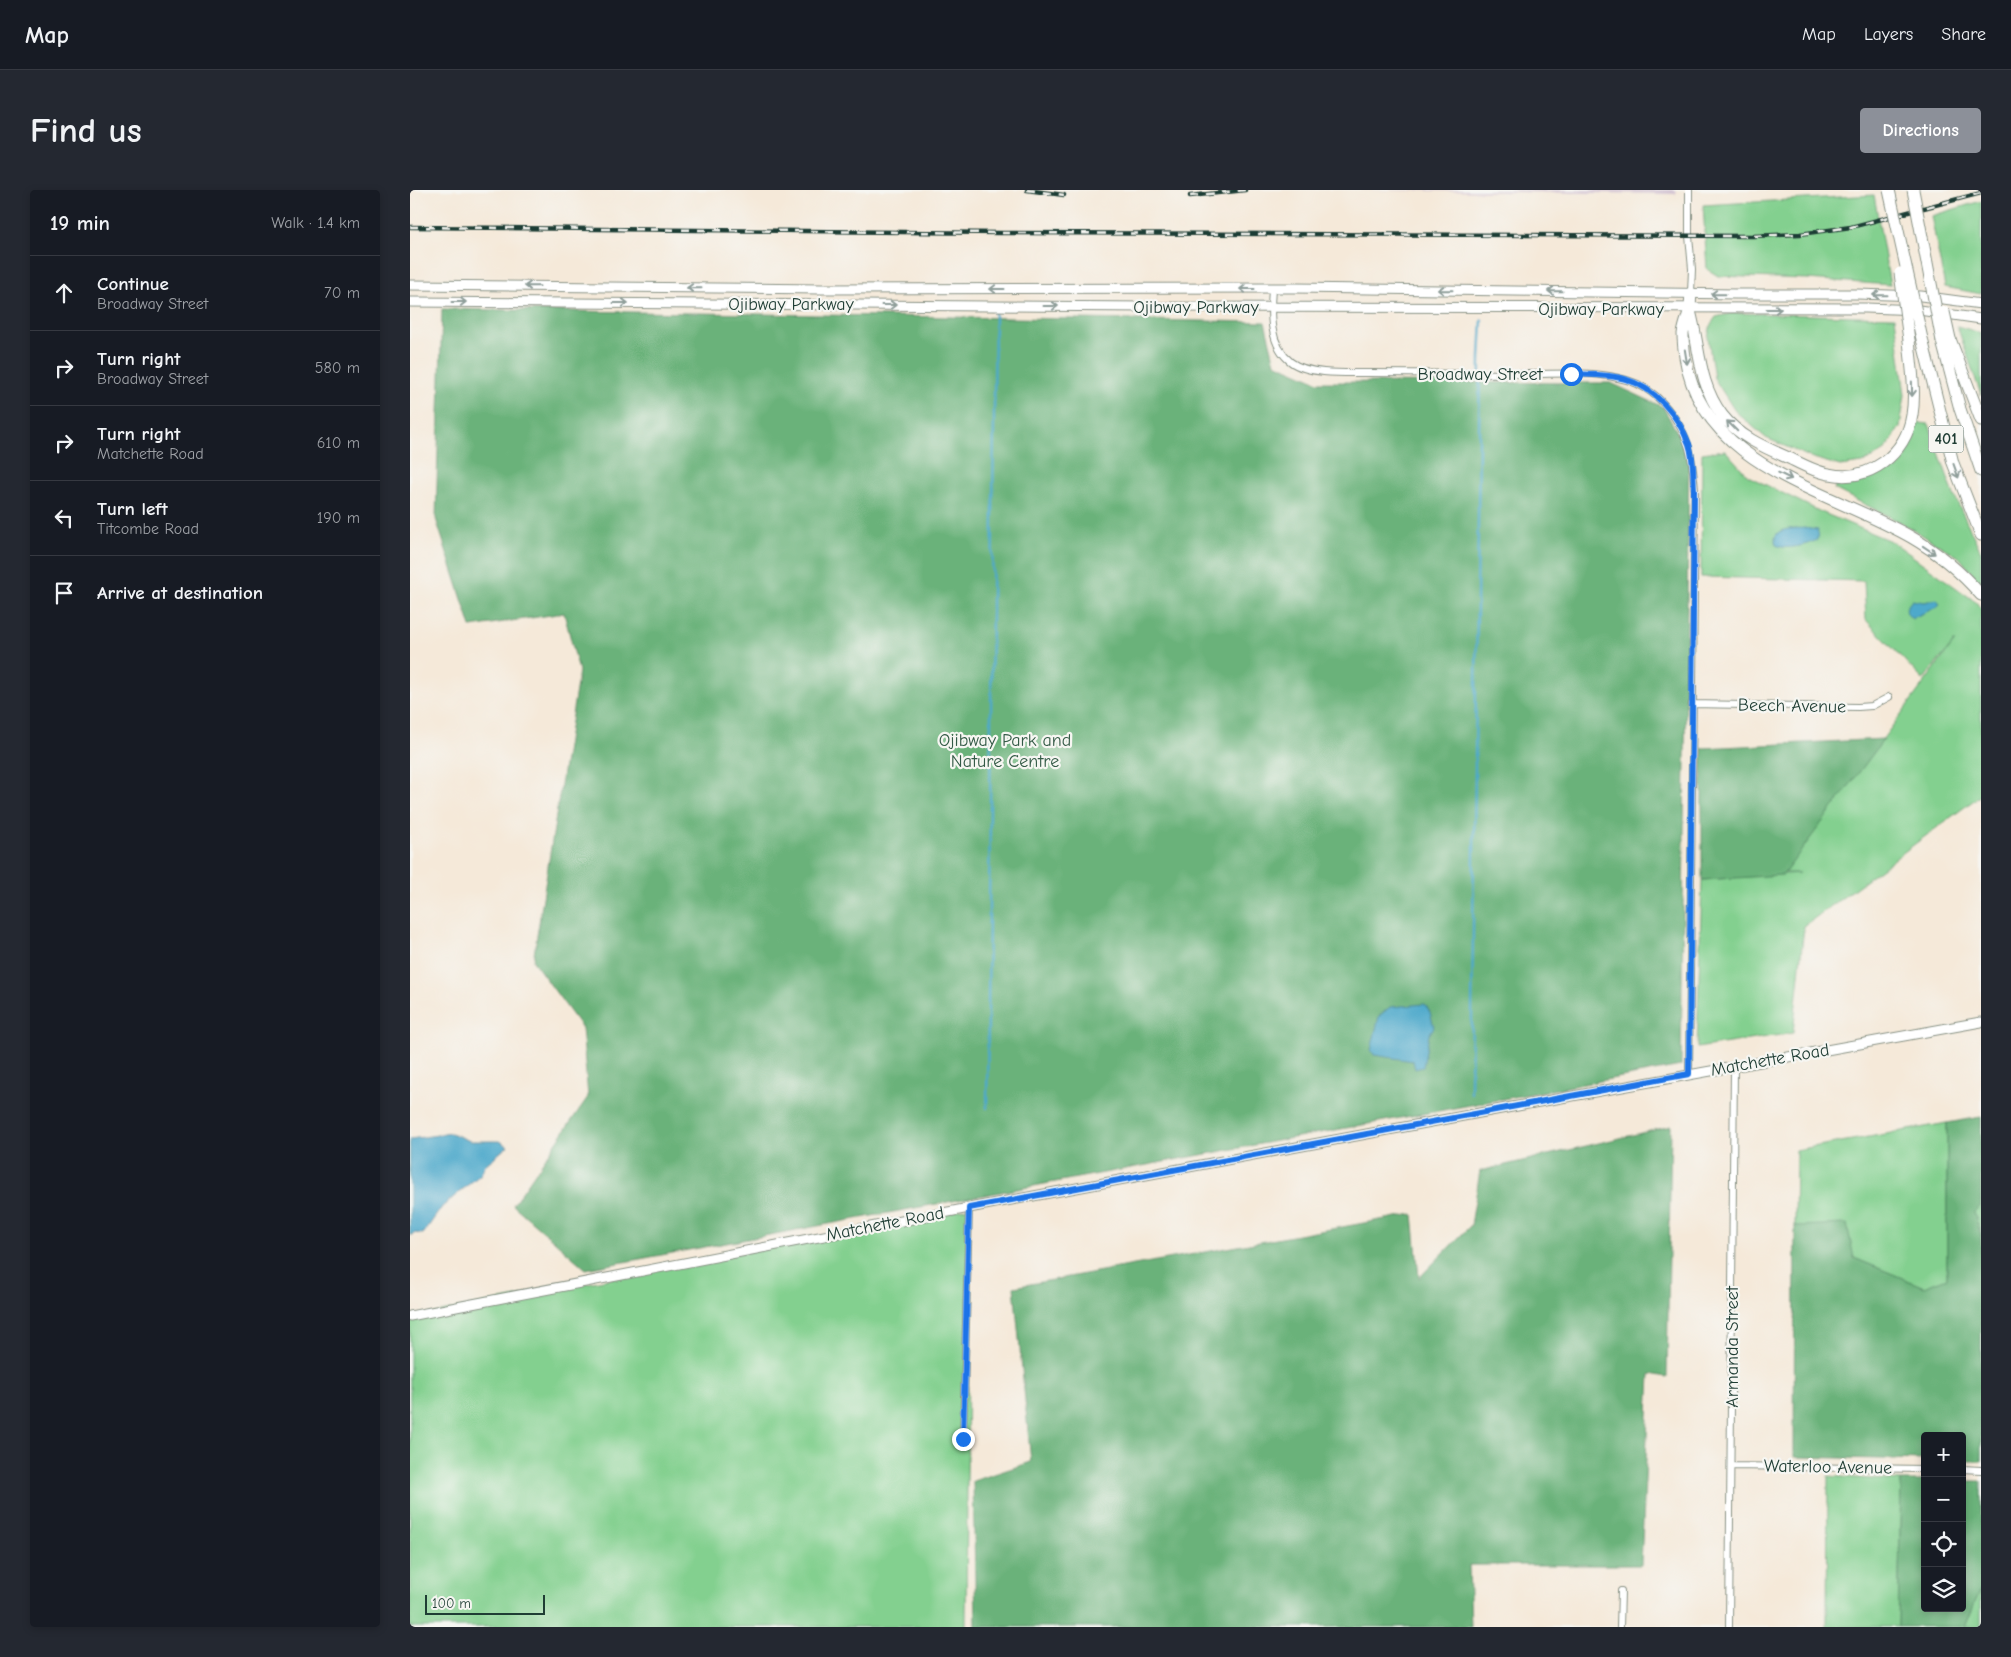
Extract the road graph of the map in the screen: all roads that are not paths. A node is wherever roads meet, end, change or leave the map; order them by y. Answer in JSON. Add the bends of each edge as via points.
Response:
{"nodes":[{"id":1,"x":1689,"y":190,"type":"edge"},
{"id":2,"x":1888,"y":190,"type":"edge"},
{"id":3,"x":1913,"y":190,"type":"edge"},
{"id":4,"x":410,"y":284,"type":"edge"},
{"id":5,"x":1272,"y":289,"type":"junction"},
{"id":6,"x":1691,"y":293,"type":"junction"},
{"id":7,"x":410,"y":302,"type":"edge"},
{"id":8,"x":1981,"y":304,"type":"edge"},
{"id":9,"x":1271,"y":307,"type":"junction"},
{"id":10,"x":1690,"y":309,"type":"junction"},
{"id":11,"x":1981,"y":319,"type":"edge"},
{"id":12,"x":1946,"y":340,"type":"junction"},
{"id":13,"x":1981,"y":420,"type":"edge"},
{"id":14,"x":1981,"y":471,"type":"edge"},
{"id":15,"x":1981,"y":535,"type":"edge"},
{"id":16,"x":1981,"y":595,"type":"edge"},
{"id":17,"x":1889,"y":697,"type":"dead end"},
{"id":18,"x":1692,"y":704,"type":"junction"},
{"id":19,"x":1981,"y":1022,"type":"edge"},
{"id":20,"x":1734,"y":1066,"type":"junction"},
{"id":21,"x":1689,"y":1074,"type":"junction"},
{"id":22,"x":969,"y":1208,"type":"junction"},
{"id":23,"x":410,"y":1316,"type":"edge"},
{"id":24,"x":963,"y":1439,"type":"dead end"},
{"id":25,"x":1731,"y":1466,"type":"junction"},
{"id":26,"x":1921,"y":1469,"type":"edge"},
{"id":27,"x":1966,"y":1469,"type":"edge"},
{"id":28,"x":1981,"y":1470,"type":"edge"},
{"id":29,"x":1621,"y":1590,"type":"dead end"},
{"id":30,"x":1620,"y":1627,"type":"edge"},
{"id":31,"x":1729,"y":1627,"type":"edge"}],
"edges":[{"from":1,"to":6,"type":"street"},
{"from":2,"to":10,"type":"highway","one_way":true,"bridge":true,"via":[[1909,340],[1912,414],[1900,445],[1877,467],[1846,476],[1830,475],[1756,444],[1739,432],[1722,416],[1702,377],[1697,334]]},
{"from":2,"to":15,"type":"highway","number":"401","one_way":true,"bridge":true,"via":[[1953,463]]},
{"from":3,"to":12,"type":"highway","number":"401","bridge":true},
{"from":5,"to":4,"type":"main road","name":"Ojibway Parkway","one_way":true,"via":[[821,289]]},
{"from":6,"to":5,"type":"main road","name":"Ojibway Parkway","one_way":true},
{"from":5,"to":9,"type":"street","name":"Broadway Street"},
{"from":8,"to":6,"type":"main road","name":"Ojibway Parkway","one_way":true,"via":[[1921,296]]},
{"from":6,"to":10,"type":"highway"},
{"from":7,"to":9,"type":"main road","name":"Ojibway Parkway","one_way":true},
{"from":9,"to":10,"type":"main road","name":"Ojibway Parkway"},
{"from":9,"to":18,"type":"street","name":"Broadway Street","via":[[1273,335],[1279,348],[1291,362],[1308,370],[1612,376],[1639,385],[1658,398],[1679,424],[1692,458]]},
{"from":10,"to":11,"type":"main road","name":"Ojibway Parkway","one_way":true,"via":[[1866,308],[1919,310]]},
{"from":10,"to":16,"type":"highway","one_way":true,"via":[[1683,333],[1689,376],[1703,408],[1728,438],[1774,471],[1912,538],[1957,570]]},
{"from":12,"to":13,"type":"highway"},
{"from":12,"to":14,"type":"highway","number":"401","via":[[1960,409]]},
{"from":17,"to":18,"type":"street","name":"Beech Avenue","via":[[1872,706],[1858,707]]},
{"from":18,"to":21,"type":"street","name":"Broadway Street"},
{"from":19,"to":20,"type":"main road","name":"Matchette Road"},
{"from":20,"to":21,"type":"main road","name":"Matchette Road"},
{"from":20,"to":25,"type":"street","name":"Armanda Street"},
{"from":21,"to":22,"type":"main road","name":"Matchette Road"},
{"from":22,"to":23,"type":"main road","name":"Matchette Road"},
{"from":22,"to":24,"type":"street"},
{"from":25,"to":26,"type":"street","name":"Waterloo Avenue"},
{"from":25,"to":31,"type":"street","name":"Armanda Street"},
{"from":27,"to":28,"type":"street"},
{"from":29,"to":30,"type":"street"}]}
